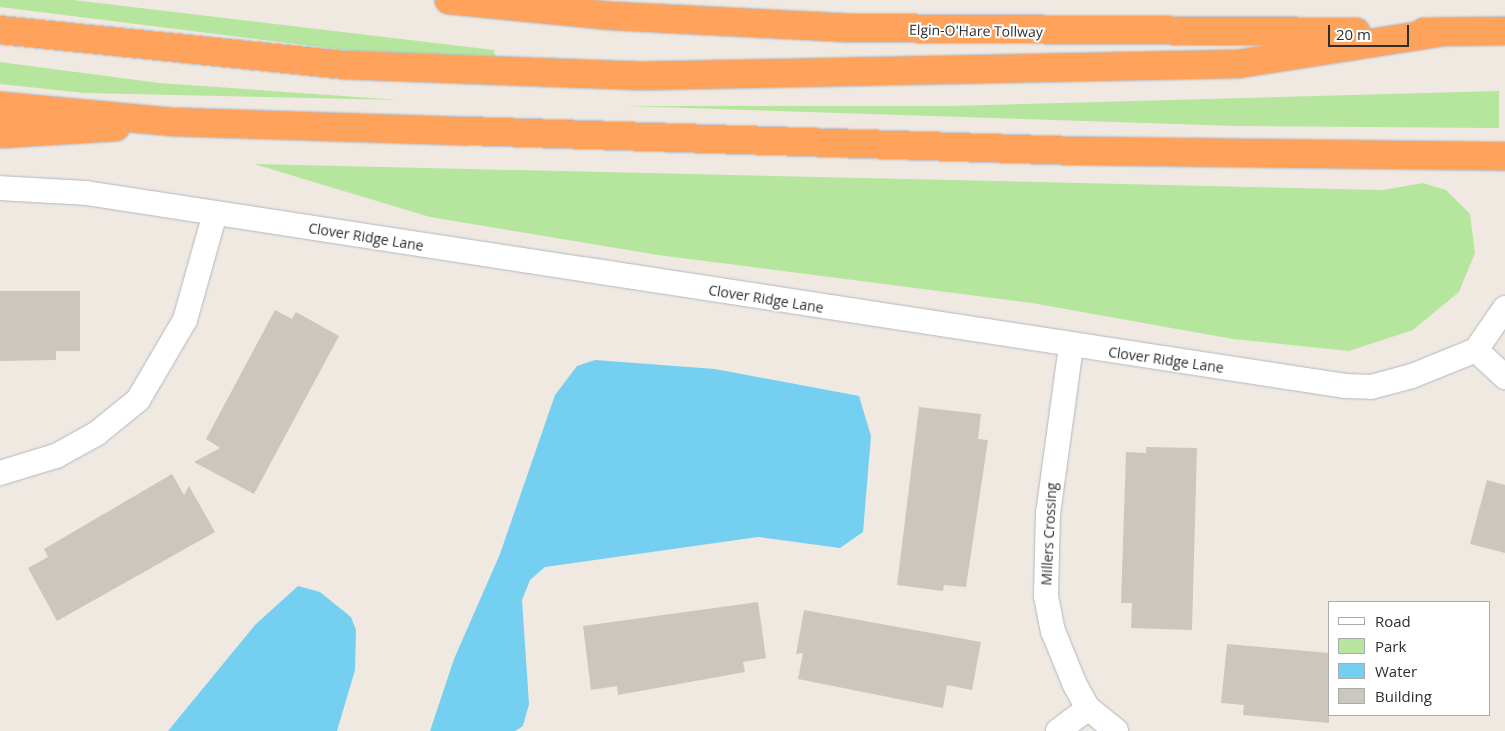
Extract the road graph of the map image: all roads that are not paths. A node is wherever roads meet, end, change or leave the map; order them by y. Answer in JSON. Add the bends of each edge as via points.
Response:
{"nodes":[{"id":1,"x":449,"y":0,"type":"edge"},
{"id":2,"x":0,"y":30,"type":"edge"},
{"id":3,"x":1442,"y":32,"type":"junction"},
{"id":4,"x":1505,"y":32,"type":"edge"},
{"id":5,"x":0,"y":106,"type":"edge"},
{"id":6,"x":174,"y":122,"type":"junction"},
{"id":7,"x":0,"y":134,"type":"edge"},
{"id":8,"x":1505,"y":156,"type":"edge"},
{"id":9,"x":0,"y":188,"type":"edge"},
{"id":10,"x":215,"y":214,"type":"junction"},
{"id":11,"x":1505,"y":308,"type":"edge"},
{"id":12,"x":1071,"y":346,"type":"junction"},
{"id":13,"x":1476,"y":350,"type":"junction"},
{"id":14,"x":1505,"y":377,"type":"edge"},
{"id":15,"x":0,"y":473,"type":"edge"},
{"id":16,"x":1088,"y":708,"type":"junction"},
{"id":17,"x":1058,"y":731,"type":"edge"},
{"id":18,"x":1116,"y":731,"type":"edge"}],
"edges":[{"from":1,"to":3,"type":"highway","name":"Elgin-O'Hare Tollway","via":[[613,16],[851,28]]},
{"from":2,"to":3,"type":"highway","via":[[343,65],[637,76],[1238,64]]},
{"from":3,"to":4,"type":"highway","name":"Elgin-O'Hare Tollway"},
{"from":5,"to":6,"type":"highway"},
{"from":6,"to":7,"type":"highway","via":[[52,134]]},
{"from":6,"to":8,"type":"highway","via":[[1066,151]]},
{"from":9,"to":10,"type":"street","name":"Clover Ridge Lane","via":[[86,193]]},
{"from":10,"to":12,"type":"street","name":"Clover Ridge Lane"},
{"from":10,"to":15,"type":"street","via":[[185,320],[138,400],[96,434],[56,456]]},
{"from":11,"to":13,"type":"street"},
{"from":12,"to":13,"type":"street","name":"Clover Ridge Lane","via":[[1371,386],[1412,376]]},
{"from":12,"to":16,"type":"street","name":"Millers Crossing","via":[[1054,454],[1045,585],[1056,638]]},
{"from":13,"to":14,"type":"street"},
{"from":16,"to":17,"type":"street"},
{"from":16,"to":18,"type":"street","name":"Millers Crossing"}]}
